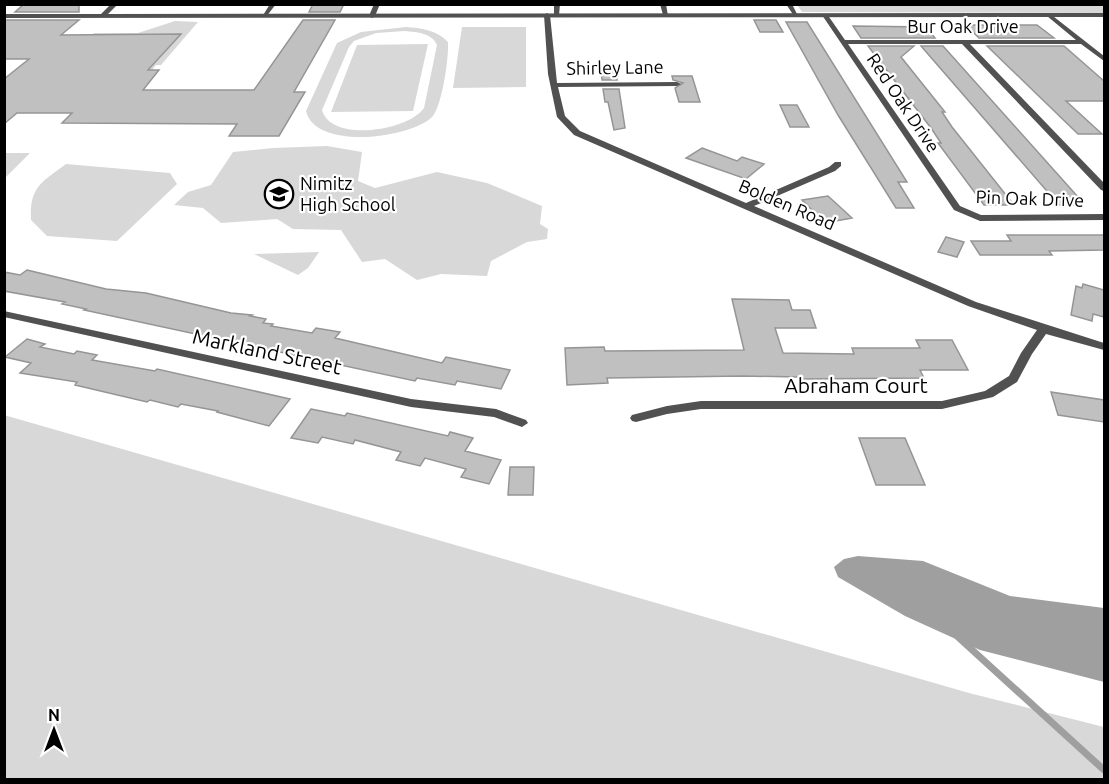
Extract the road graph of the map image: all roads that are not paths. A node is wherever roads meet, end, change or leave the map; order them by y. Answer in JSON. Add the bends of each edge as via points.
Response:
{"nodes":[{"id":1,"x":115,"y":4,"type":"edge"},
{"id":2,"x":273,"y":4,"type":"edge"},
{"id":3,"x":377,"y":4,"type":"edge"},
{"id":4,"x":557,"y":4,"type":"edge"},
{"id":5,"x":663,"y":4,"type":"edge"},
{"id":6,"x":789,"y":4,"type":"edge"},
{"id":7,"x":552,"y":14,"type":"junction"},
{"id":8,"x":666,"y":15,"type":"junction"},
{"id":9,"x":796,"y":15,"type":"junction"},
{"id":10,"x":825,"y":15,"type":"junction"},
{"id":11,"x":1049,"y":15,"type":"junction"},
{"id":12,"x":1104,"y":15,"type":"edge"},
{"id":13,"x":4,"y":16,"type":"edge"},
{"id":14,"x":264,"y":16,"type":"junction"},
{"id":15,"x":372,"y":16,"type":"junction"},
{"id":16,"x":101,"y":17,"type":"junction"},
{"id":17,"x":843,"y":42,"type":"junction"},
{"id":18,"x":964,"y":42,"type":"junction"},
{"id":19,"x":1083,"y":42,"type":"junction"},
{"id":20,"x":1104,"y":59,"type":"edge"},
{"id":21,"x":677,"y":84,"type":"dead end"},
{"id":22,"x":554,"y":86,"type":"junction"},
{"id":23,"x":838,"y":164,"type":"dead end"},
{"id":24,"x":1104,"y":188,"type":"edge"},
{"id":25,"x":747,"y":206,"type":"junction"},
{"id":26,"x":957,"y":208,"type":"joint"},
{"id":27,"x":1104,"y":217,"type":"edge"},
{"id":28,"x":4,"y":314,"type":"edge"},
{"id":29,"x":1044,"y":329,"type":"junction"},
{"id":30,"x":1104,"y":347,"type":"edge"},
{"id":31,"x":636,"y":418,"type":"dead end"},
{"id":32,"x":522,"y":423,"type":"dead end"}],
"edges":[{"from":1,"to":16,"type":"street"},
{"from":2,"to":14,"type":"street"},
{"from":3,"to":15,"type":"street"},
{"from":4,"to":7,"type":"street","name":"Bolden Road"},
{"from":5,"to":8,"type":"street"},
{"from":6,"to":9,"type":"street"},
{"from":7,"to":8,"type":"street"},
{"from":7,"to":15,"type":"street"},
{"from":7,"to":22,"type":"street","name":"Bolden Road"},
{"from":8,"to":9,"type":"street"},
{"from":9,"to":10,"type":"street"},
{"from":10,"to":11,"type":"street"},
{"from":10,"to":17,"type":"street","name":"Red Oak Drive"},
{"from":11,"to":12,"type":"street"},
{"from":11,"to":19,"type":"street"},
{"from":13,"to":16,"type":"street"},
{"from":14,"to":15,"type":"street"},
{"from":14,"to":16,"type":"street"},
{"from":17,"to":18,"type":"street","name":"Bur Oak Drive"},
{"from":17,"to":26,"type":"street","name":"Red Oak Drive"},
{"from":18,"to":19,"type":"street","name":"Bur Oak Drive"},
{"from":18,"to":24,"type":"street"},
{"from":19,"to":20,"type":"street"},
{"from":21,"to":22,"type":"street","name":"Shirley Lane"},
{"from":22,"to":25,"type":"street","name":"Bolden Road","via":[[561,117],[577,133]]},
{"from":23,"to":25,"type":"street"},
{"from":25,"to":29,"type":"street","name":"Bolden Road","via":[[972,304]]},
{"from":26,"to":27,"type":"street","name":"Pin Oak Drive","via":[[973,217],[986,218]]},
{"from":28,"to":32,"type":"street","name":"Markland Street","via":[[411,403],[496,413]]},
{"from":29,"to":30,"type":"street","name":"Bolden Road"},
{"from":29,"to":31,"type":"street","name":"Abraham Court","via":[[1013,379],[989,394],[965,400],[942,405],[701,405]]}]}
